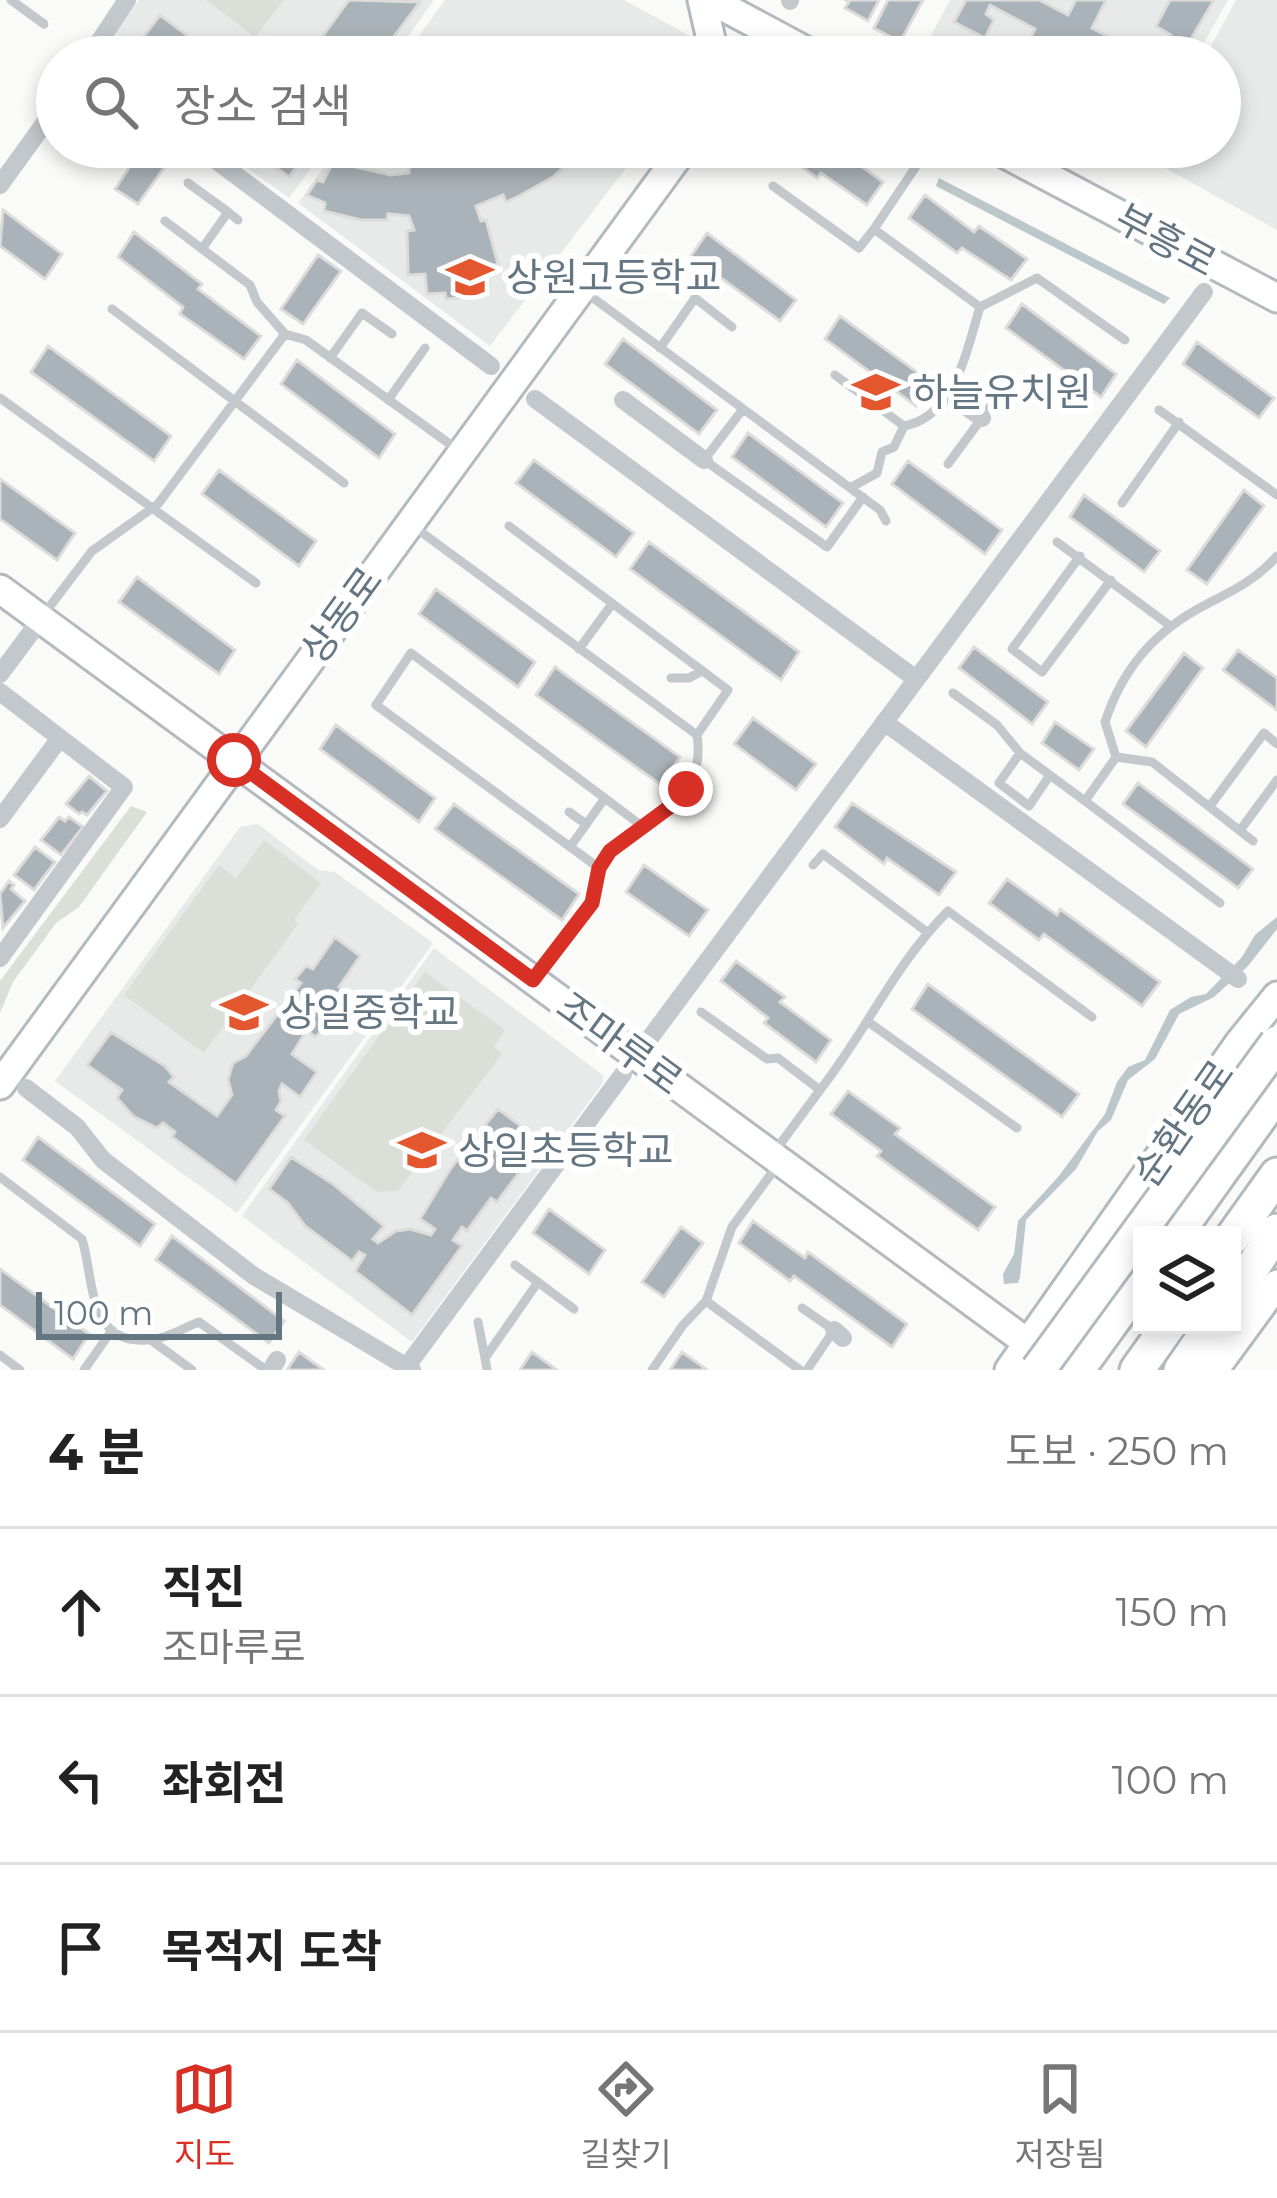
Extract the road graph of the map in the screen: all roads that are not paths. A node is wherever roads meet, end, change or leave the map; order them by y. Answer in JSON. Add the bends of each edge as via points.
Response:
{"nodes":[{"id":1,"x":11,"y":0,"type":"edge"},
{"id":2,"x":128,"y":0,"type":"edge"},
{"id":3,"x":706,"y":0,"type":"edge"},
{"id":4,"x":44,"y":24,"type":"dead end"},
{"id":5,"x":769,"y":32,"type":"junction"},
{"id":6,"x":103,"y":36,"type":"edge"},
{"id":7,"x":712,"y":36,"type":"edge"},
{"id":8,"x":766,"y":36,"type":"edge"},
{"id":9,"x":777,"y":36,"type":"edge"},
{"id":10,"x":36,"y":135,"type":"edge"},
{"id":11,"x":226,"y":168,"type":"edge"},
{"id":12,"x":670,"y":168,"type":"edge"},
{"id":13,"x":915,"y":168,"type":"edge"},
{"id":14,"x":1032,"y":168,"type":"edge"},
{"id":15,"x":188,"y":183,"type":"dead end"},
{"id":16,"x":0,"y":185,"type":"edge"},
{"id":17,"x":773,"y":187,"type":"dead end"},
{"id":18,"x":228,"y":212,"type":"junction"},
{"id":19,"x":165,"y":220,"type":"dead end"},
{"id":20,"x":238,"y":220,"type":"dead end"},
{"id":21,"x":874,"y":229,"type":"junction"},
{"id":22,"x":202,"y":249,"type":"junction"},
{"id":23,"x":581,"y":289,"type":"junction"},
{"id":24,"x":685,"y":290,"type":"dead end"},
{"id":25,"x":1204,"y":292,"type":"dead end"},
{"id":26,"x":695,"y":298,"type":"junction"},
{"id":27,"x":1277,"y":298,"type":"edge"},
{"id":28,"x":980,"y":307,"type":"junction"},
{"id":29,"x":112,"y":309,"type":"dead end"},
{"id":30,"x":732,"y":327,"type":"dead end"},
{"id":31,"x":285,"y":334,"type":"junction"},
{"id":32,"x":392,"y":334,"type":"dead end"},
{"id":33,"x":1125,"y":340,"type":"dead end"},
{"id":34,"x":424,"y":348,"type":"dead end"},
{"id":35,"x":660,"y":348,"type":"junction"},
{"id":36,"x":330,"y":358,"type":"junction"},
{"id":37,"x":490,"y":366,"type":"dead end"},
{"id":38,"x":835,"y":375,"type":"dead end"},
{"id":39,"x":1010,"y":380,"type":"dead end"},
{"id":40,"x":948,"y":394,"type":"junction"},
{"id":41,"x":0,"y":398,"type":"edge"},
{"id":42,"x":536,"y":399,"type":"dead end"},
{"id":43,"x":235,"y":400,"type":"junction"},
{"id":44,"x":388,"y":400,"type":"junction"},
{"id":45,"x":623,"y":400,"type":"dead end"},
{"id":46,"x":743,"y":409,"type":"junction"},
{"id":47,"x":1159,"y":410,"type":"dead end"},
{"id":48,"x":982,"y":418,"type":"junction"},
{"id":49,"x":1179,"y":422,"type":"junction"},
{"id":50,"x":904,"y":426,"type":"junction"},
{"id":51,"x":868,"y":443,"type":"dead end"},
{"id":52,"x":461,"y":452,"type":"junction"},
{"id":53,"x":882,"y":452,"type":"junction"},
{"id":54,"x":704,"y":460,"type":"junction"},
{"id":55,"x":948,"y":464,"type":"dead end"},
{"id":56,"x":344,"y":483,"type":"dead end"},
{"id":57,"x":850,"y":488,"type":"junction"},
{"id":58,"x":1277,"y":494,"type":"edge"},
{"id":59,"x":863,"y":497,"type":"junction"},
{"id":60,"x":1122,"y":503,"type":"dead end"},
{"id":61,"x":153,"y":508,"type":"junction"},
{"id":62,"x":886,"y":521,"type":"dead end"},
{"id":63,"x":409,"y":524,"type":"junction"},
{"id":64,"x":508,"y":526,"type":"dead end"},
{"id":65,"x":1057,"y":542,"type":"dead end"},
{"id":66,"x":1079,"y":556,"type":"junction"},
{"id":67,"x":1277,"y":556,"type":"edge"},
{"id":68,"x":1111,"y":580,"type":"junction"},
{"id":69,"x":256,"y":583,"type":"dead end"},
{"id":70,"x":0,"y":589,"type":"edge"},
{"id":71,"x":612,"y":604,"type":"junction"},
{"id":72,"x":41,"y":619,"type":"junction"},
{"id":73,"x":1169,"y":625,"type":"junction"},
{"id":74,"x":579,"y":649,"type":"junction"},
{"id":75,"x":702,"y":671,"type":"junction"},
{"id":76,"x":0,"y":674,"type":"edge"},
{"id":77,"x":671,"y":678,"type":"dead end"},
{"id":78,"x":916,"y":679,"type":"junction"},
{"id":79,"x":0,"y":692,"type":"edge"},
{"id":80,"x":953,"y":693,"type":"dead end"},
{"id":81,"x":884,"y":722,"type":"junction"},
{"id":82,"x":697,"y":735,"type":"junction"},
{"id":83,"x":60,"y":738,"type":"junction"},
{"id":84,"x":1277,"y":744,"type":"edge"},
{"id":85,"x":1020,"y":753,"type":"junction"},
{"id":86,"x":1116,"y":757,"type":"junction"},
{"id":87,"x":234,"y":760,"type":"junction"},
{"id":88,"x":1050,"y":775,"type":"junction"},
{"id":89,"x":1277,"y":780,"type":"edge"},
{"id":90,"x":604,"y":798,"type":"junction"},
{"id":91,"x":1085,"y":801,"type":"junction"},
{"id":92,"x":1210,"y":806,"type":"junction"},
{"id":93,"x":569,"y":812,"type":"dead end"},
{"id":94,"x":0,"y":819,"type":"edge"},
{"id":95,"x":586,"y":824,"type":"junction"},
{"id":96,"x":642,"y":826,"type":"junction"},
{"id":97,"x":1241,"y":829,"type":"junction"},
{"id":98,"x":1253,"y":841,"type":"dead end"},
{"id":99,"x":570,"y":847,"type":"junction"},
{"id":100,"x":813,"y":865,"type":"dead end"},
{"id":101,"x":599,"y":868,"type":"junction"},
{"id":102,"x":1220,"y":903,"type":"dead end"},
{"id":103,"x":927,"y":932,"type":"junction"},
{"id":104,"x":0,"y":958,"type":"edge"},
{"id":105,"x":533,"y":980,"type":"junction"},
{"id":106,"x":1238,"y":980,"type":"dead end"},
{"id":107,"x":1277,"y":996,"type":"edge"},
{"id":108,"x":701,"y":1012,"type":"dead end"},
{"id":109,"x":1092,"y":1017,"type":"dead end"},
{"id":110,"x":866,"y":1021,"type":"junction"},
{"id":111,"x":650,"y":1038,"type":"dead end"},
{"id":112,"x":1277,"y":1043,"type":"edge"},
{"id":113,"x":623,"y":1074,"type":"dead end"},
{"id":114,"x":13,"y":1086,"type":"edge"},
{"id":115,"x":820,"y":1090,"type":"junction"},
{"id":116,"x":1277,"y":1093,"type":"edge"},
{"id":117,"x":1017,"y":1128,"type":"dead end"},
{"id":118,"x":776,"y":1158,"type":"junction"},
{"id":119,"x":1277,"y":1175,"type":"edge"},
{"id":120,"x":0,"y":1177,"type":"edge"},
{"id":121,"x":1181,"y":1226,"type":"edge"},
{"id":122,"x":1241,"y":1226,"type":"edge"},
{"id":123,"x":1277,"y":1231,"type":"edge"},
{"id":124,"x":514,"y":1265,"type":"dead end"},
{"id":125,"x":538,"y":1282,"type":"junction"},
{"id":126,"x":1241,"y":1284,"type":"edge"},
{"id":127,"x":1277,"y":1284,"type":"edge"},
{"id":128,"x":1133,"y":1293,"type":"edge"},
{"id":129,"x":706,"y":1301,"type":"junction"},
{"id":130,"x":802,"y":1308,"type":"dead end"},
{"id":131,"x":574,"y":1309,"type":"dead end"},
{"id":132,"x":478,"y":1322,"type":"dead end"},
{"id":133,"x":112,"y":1330,"type":"junction"},
{"id":134,"x":1163,"y":1334,"type":"edge"},
{"id":135,"x":1207,"y":1334,"type":"edge"},
{"id":136,"x":151,"y":1340,"type":"junction"},
{"id":137,"x":0,"y":1355,"type":"edge"},
{"id":138,"x":1033,"y":1357,"type":"edge"},
{"id":139,"x":486,"y":1364,"type":"edge"},
{"id":140,"x":272,"y":1367,"type":"edge"},
{"id":141,"x":15,"y":1368,"type":"edge"},
{"id":142,"x":408,"y":1369,"type":"edge"},
{"id":143,"x":84,"y":1370,"type":"edge"},
{"id":144,"x":192,"y":1370,"type":"edge"},
{"id":145,"x":652,"y":1370,"type":"edge"},
{"id":146,"x":803,"y":1370,"type":"edge"},
{"id":147,"x":1009,"y":1370,"type":"edge"},
{"id":148,"x":1065,"y":1370,"type":"edge"},
{"id":149,"x":1078,"y":1370,"type":"edge"},
{"id":150,"x":1137,"y":1370,"type":"edge"},
{"id":151,"x":1181,"y":1370,"type":"edge"},
{"id":152,"x":1214,"y":1370,"type":"edge"}],
"edges":[{"from":1,"to":4,"type":"lane"},
{"from":2,"to":6,"type":"street"},
{"from":3,"to":5,"type":"street"},
{"from":3,"to":7,"type":"street"},
{"from":5,"to":8,"type":"street"},
{"from":5,"to":9,"type":"street"},
{"from":10,"to":16,"type":"street"},
{"from":11,"to":37,"type":"street"},
{"from":12,"to":23,"type":"street","name":"상동로"},
{"from":13,"to":21,"type":"lane"},
{"from":14,"to":27,"type":"street","name":"부흥로"},
{"from":15,"to":18,"type":"lane"},
{"from":17,"to":21,"type":"lane","via":[[859,248]]},
{"from":18,"to":20,"type":"lane"},
{"from":18,"to":22,"type":"lane"},
{"from":19,"to":22,"type":"lane"},
{"from":21,"to":28,"type":"lane"},
{"from":22,"to":31,"type":"lane","via":[[250,285]]},
{"from":23,"to":35,"type":"lane"},
{"from":23,"to":52,"type":"street","name":"상동로"},
{"from":24,"to":26,"type":"lane"},
{"from":25,"to":78,"type":"street"},
{"from":26,"to":30,"type":"lane"},
{"from":26,"to":35,"type":"lane"},
{"from":28,"to":33,"type":"lane","via":[[1037,278]]},
{"from":28,"to":40,"type":"lane"},
{"from":29,"to":43,"type":"lane"},
{"from":31,"to":36,"type":"lane"},
{"from":31,"to":43,"type":"lane"},
{"from":32,"to":36,"type":"lane","via":[[362,313]]},
{"from":34,"to":44,"type":"lane"},
{"from":35,"to":46,"type":"lane"},
{"from":36,"to":44,"type":"lane"},
{"from":38,"to":50,"type":"lane"},
{"from":39,"to":48,"type":"lane"},
{"from":40,"to":48,"type":"street"},
{"from":40,"to":50,"type":"lane","via":[[920,423]]},
{"from":41,"to":61,"type":"lane"},
{"from":42,"to":78,"type":"street"},
{"from":43,"to":56,"type":"lane"},
{"from":43,"to":61,"type":"lane"},
{"from":44,"to":52,"type":"lane"},
{"from":45,"to":54,"type":"street"},
{"from":46,"to":54,"type":"lane"},
{"from":46,"to":57,"type":"lane"},
{"from":47,"to":49,"type":"lane"},
{"from":48,"to":55,"type":"lane"},
{"from":49,"to":58,"type":"lane"},
{"from":49,"to":60,"type":"lane"},
{"from":50,"to":53,"type":"lane"},
{"from":51,"to":53,"type":"lane"},
{"from":52,"to":63,"type":"street","name":"상동로"},
{"from":53,"to":57,"type":"lane","via":[[877,473]]},
{"from":54,"to":59,"type":"lane","via":[[827,547]]},
{"from":57,"to":59,"type":"lane"},
{"from":59,"to":62,"type":"lane"},
{"from":61,"to":69,"type":"lane"},
{"from":61,"to":72,"type":"lane","via":[[92,551]]},
{"from":63,"to":74,"type":"lane"},
{"from":63,"to":87,"type":"street","name":"상동로"},
{"from":64,"to":71,"type":"lane"},
{"from":65,"to":66,"type":"lane"},
{"from":66,"to":68,"type":"lane"},
{"from":66,"to":68,"type":"lane","via":[[1012,649],[1042,672]]},
{"from":67,"to":73,"type":"lane","via":[[1252,581]]},
{"from":68,"to":73,"type":"lane"},
{"from":70,"to":72,"type":"street","name":"조마루로"},
{"from":71,"to":74,"type":"lane"},
{"from":71,"to":75,"type":"lane"},
{"from":72,"to":76,"type":"street"},
{"from":72,"to":87,"type":"street","name":"조마루로"},
{"from":73,"to":86,"type":"lane","via":[[1113,698],[1105,722]]},
{"from":74,"to":82,"type":"lane"},
{"from":75,"to":77,"type":"lane"},
{"from":75,"to":82,"type":"lane","via":[[728,690]]},
{"from":78,"to":81,"type":"street"},
{"from":79,"to":83,"type":"street"},
{"from":80,"to":85,"type":"lane","via":[[998,725]]},
{"from":81,"to":106,"type":"street"},
{"from":81,"to":111,"type":"street"},
{"from":82,"to":96,"type":"lane","via":[[686,789]]},
{"from":83,"to":94,"type":"street"},
{"from":83,"to":104,"type":"street","via":[[124,787]]},
{"from":84,"to":92,"type":"lane","via":[[1264,733]]},
{"from":85,"to":88,"type":"lane"},
{"from":85,"to":88,"type":"lane","via":[[999,783],[1029,806]]},
{"from":86,"to":91,"type":"lane"},
{"from":86,"to":92,"type":"lane","via":[[1152,762]]},
{"from":87,"to":105,"type":"street","name":"조마루로"},
{"from":87,"to":114,"type":"street","name":"상동로"},
{"from":88,"to":91,"type":"lane"},
{"from":89,"to":97,"type":"lane"},
{"from":90,"to":95,"type":"lane"},
{"from":90,"to":96,"type":"lane"},
{"from":90,"to":99,"type":"lane","via":[[411,653],[376,705]]},
{"from":91,"to":102,"type":"lane"},
{"from":92,"to":97,"type":"lane"},
{"from":93,"to":95,"type":"lane"},
{"from":95,"to":99,"type":"lane"},
{"from":96,"to":101,"type":"lane"},
{"from":97,"to":98,"type":"lane"},
{"from":99,"to":101,"type":"lane"},
{"from":100,"to":103,"type":"lane","via":[[823,854]]},
{"from":101,"to":105,"type":"lane","via":[[592,903]]},
{"from":103,"to":109,"type":"lane","via":[[948,911]]},
{"from":103,"to":110,"type":"lane"},
{"from":105,"to":118,"type":"street","name":"조마루로"},
{"from":107,"to":138,"type":"street","name":"순환동로"},
{"from":108,"to":115,"type":"lane"},
{"from":110,"to":115,"type":"lane"},
{"from":110,"to":117,"type":"lane"},
{"from":112,"to":138,"type":"highway","bridge":true},
{"from":113,"to":142,"type":"street"},
{"from":114,"to":142,"type":"street","via":[[77,1127],[103,1160],[254,1276]]},
{"from":115,"to":118,"type":"lane"},
{"from":116,"to":121,"type":"highway"},
{"from":118,"to":129,"type":"lane","via":[[732,1227]]},
{"from":118,"to":138,"type":"street","name":"조마루로"},
{"from":119,"to":122,"type":"highway"},
{"from":120,"to":133,"type":"lane","via":[[82,1239],[91,1298]]},
{"from":123,"to":126,"type":"highway"},
{"from":124,"to":125,"type":"lane"},
{"from":125,"to":131,"type":"lane"},
{"from":125,"to":139,"type":"lane"},
{"from":127,"to":152,"type":"street"},
{"from":128,"to":149,"type":"highway"},
{"from":129,"to":145,"type":"lane"},
{"from":129,"to":146,"type":"lane"},
{"from":130,"to":146,"type":"lane","via":[[838,1334]]},
{"from":132,"to":139,"type":"lane"},
{"from":133,"to":136,"type":"lane"},
{"from":133,"to":143,"type":"lane"},
{"from":134,"to":150,"type":"highway"},
{"from":135,"to":151,"type":"highway"},
{"from":136,"to":140,"type":"lane","via":[[200,1322]]},
{"from":136,"to":144,"type":"lane"},
{"from":137,"to":141,"type":"lane"},
{"from":138,"to":147,"type":"street","name":"순환동로"},
{"from":138,"to":148,"type":"street","name":"조마루로"}]}
